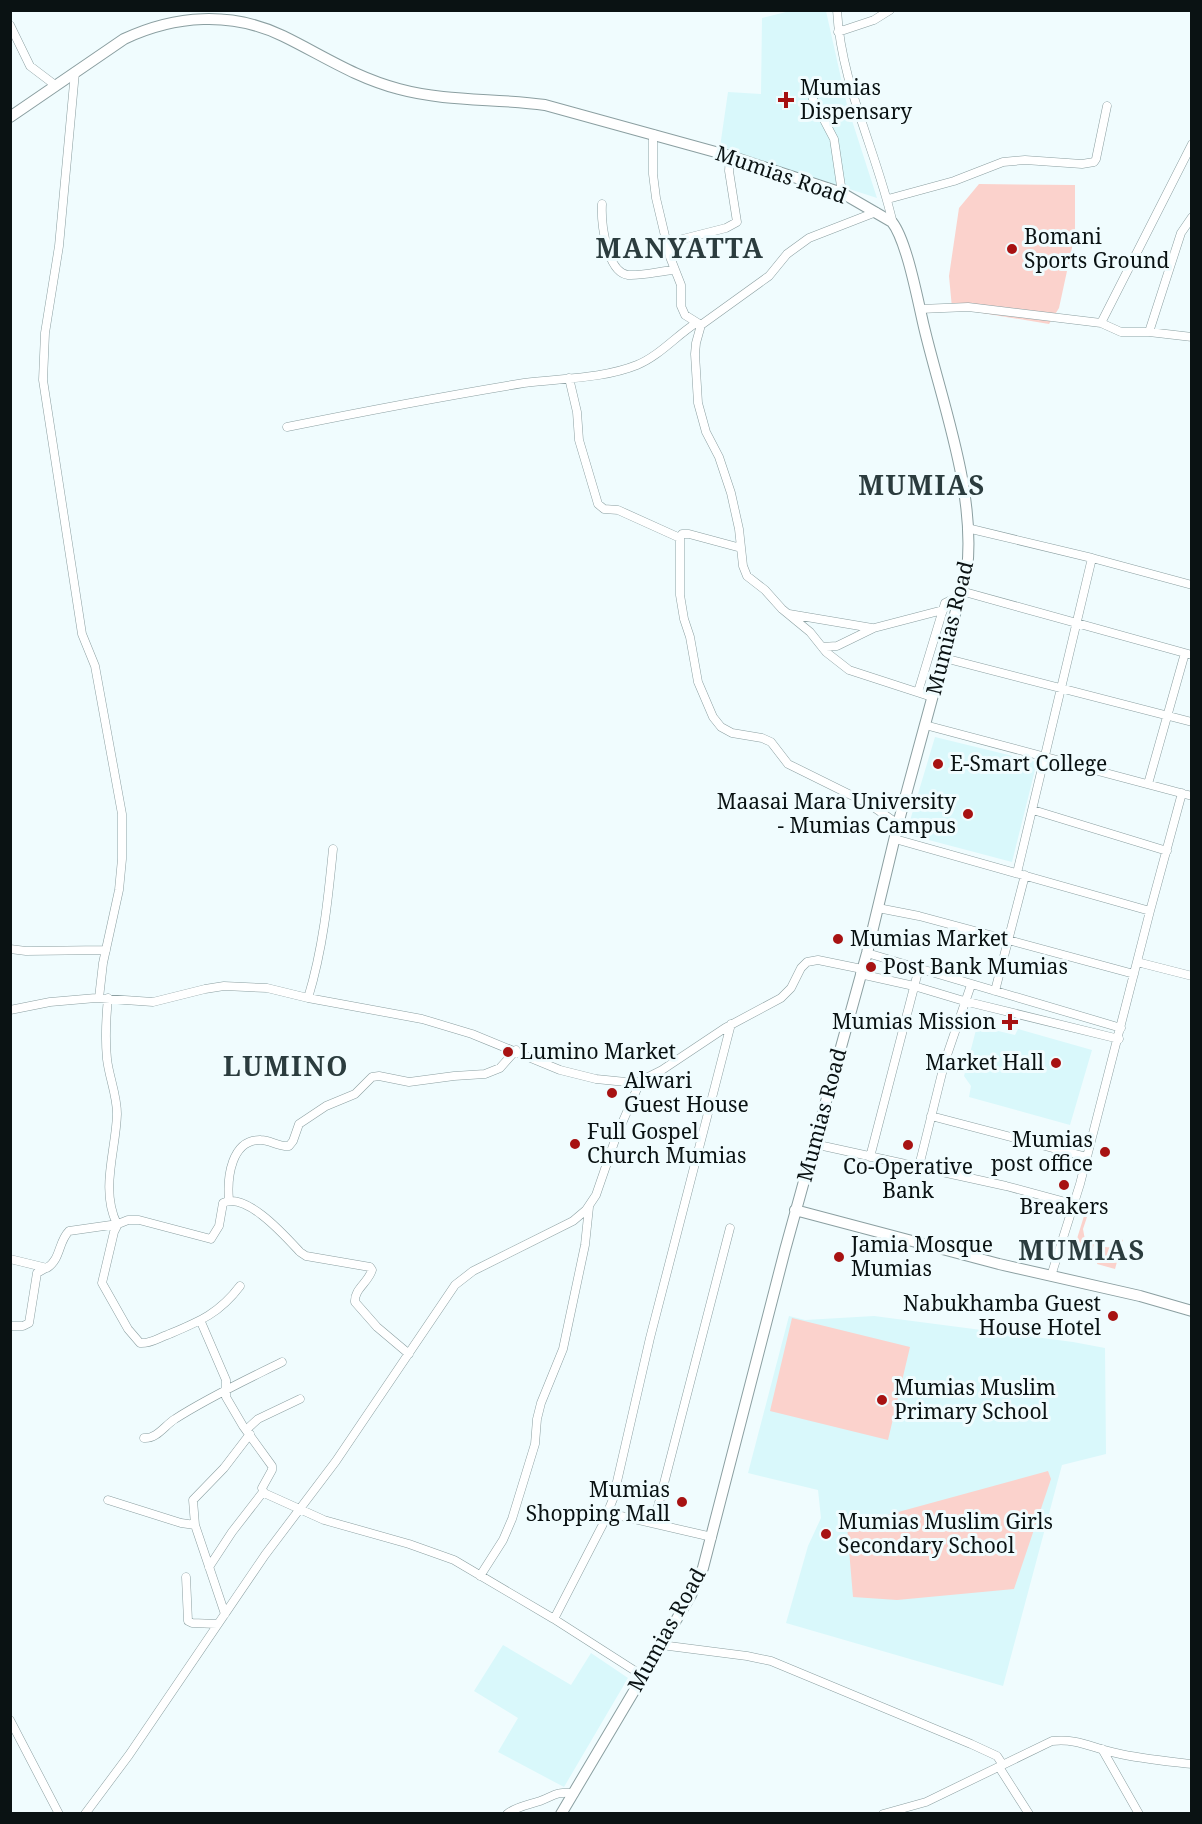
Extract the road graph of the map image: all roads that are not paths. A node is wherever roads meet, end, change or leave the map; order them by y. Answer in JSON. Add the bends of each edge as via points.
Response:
{"nodes":[{"id":1,"x":837,"y":10,"type":"edge"},
{"id":2,"x":890,"y":10,"type":"edge"},
{"id":3,"x":194,"y":15,"type":"edge"},
{"id":4,"x":10,"y":25,"type":"edge"},
{"id":5,"x":838,"y":32,"type":"junction"},
{"id":6,"x":75,"y":72,"type":"junction"},
{"id":7,"x":55,"y":85,"type":"junction"},
{"id":8,"x":813,"y":99,"type":"dead end"},
{"id":9,"x":1107,"y":106,"type":"dead end"},
{"id":10,"x":10,"y":117,"type":"edge"},
{"id":11,"x":653,"y":134,"type":"junction"},
{"id":12,"x":1191,"y":144,"type":"edge"},
{"id":13,"x":730,"y":156,"type":"junction"},
{"id":14,"x":842,"y":193,"type":"junction"},
{"id":15,"x":888,"y":199,"type":"junction"},
{"id":16,"x":602,"y":204,"type":"dead end"},
{"id":17,"x":876,"y":212,"type":"junction"},
{"id":18,"x":1191,"y":217,"type":"edge"},
{"id":19,"x":893,"y":224,"type":"junction"},
{"id":20,"x":667,"y":243,"type":"junction"},
{"id":21,"x":674,"y":270,"type":"junction"},
{"id":22,"x":920,"y":309,"type":"junction"},
{"id":23,"x":1101,"y":323,"type":"junction"},
{"id":24,"x":699,"y":324,"type":"junction"},
{"id":25,"x":1149,"y":332,"type":"junction"},
{"id":26,"x":1191,"y":337,"type":"edge"},
{"id":27,"x":569,"y":378,"type":"junction"},
{"id":28,"x":287,"y":427,"type":"dead end"},
{"id":29,"x":967,"y":528,"type":"junction"},
{"id":30,"x":680,"y":538,"type":"junction"},
{"id":31,"x":741,"y":548,"type":"junction"},
{"id":32,"x":1092,"y":558,"type":"junction"},
{"id":33,"x":1191,"y":585,"type":"edge"},
{"id":34,"x":960,"y":596,"type":"junction"},
{"id":35,"x":943,"y":609,"type":"junction"},
{"id":36,"x":788,"y":614,"type":"junction"},
{"id":37,"x":1078,"y":623,"type":"junction"},
{"id":38,"x":874,"y":628,"type":"junction"},
{"id":39,"x":822,"y":648,"type":"junction"},
{"id":40,"x":1188,"y":654,"type":"edge"},
{"id":41,"x":944,"y":658,"type":"junction"},
{"id":42,"x":1062,"y":688,"type":"junction"},
{"id":43,"x":918,"y":692,"type":"junction"},
{"id":44,"x":932,"y":698,"type":"junction"},
{"id":45,"x":1168,"y":716,"type":"junction"},
{"id":46,"x":1191,"y":722,"type":"edge"},
{"id":47,"x":925,"y":725,"type":"junction"},
{"id":48,"x":1046,"y":756,"type":"junction"},
{"id":49,"x":1148,"y":784,"type":"junction"},
{"id":50,"x":1182,"y":793,"type":"junction"},
{"id":51,"x":1191,"y":796,"type":"edge"},
{"id":52,"x":1033,"y":810,"type":"junction"},
{"id":53,"x":898,"y":824,"type":"junction"},
{"id":54,"x":895,"y":839,"type":"junction"},
{"id":55,"x":333,"y":849,"type":"dead end"},
{"id":56,"x":1167,"y":850,"type":"junction"},
{"id":57,"x":1021,"y":874,"type":"junction"},
{"id":58,"x":878,"y":908,"type":"junction"},
{"id":59,"x":1150,"y":911,"type":"junction"},
{"id":60,"x":1008,"y":940,"type":"junction"},
{"id":61,"x":10,"y":949,"type":"edge"},
{"id":62,"x":106,"y":950,"type":"junction"},
{"id":63,"x":867,"y":953,"type":"junction"},
{"id":64,"x":1137,"y":962,"type":"junction"},
{"id":65,"x":919,"y":968,"type":"junction"},
{"id":66,"x":861,"y":971,"type":"junction"},
{"id":67,"x":1134,"y":974,"type":"junction"},
{"id":68,"x":1191,"y":976,"type":"edge"},
{"id":69,"x":971,"y":985,"type":"junction"},
{"id":70,"x":914,"y":986,"type":"junction"},
{"id":71,"x":995,"y":992,"type":"junction"},
{"id":72,"x":104,"y":998,"type":"junction"},
{"id":73,"x":308,"y":998,"type":"junction"},
{"id":74,"x":964,"y":1002,"type":"junction"},
{"id":75,"x":10,"y":1010,"type":"edge"},
{"id":76,"x":731,"y":1024,"type":"junction"},
{"id":77,"x":1121,"y":1028,"type":"junction"},
{"id":78,"x":1119,"y":1039,"type":"junction"},
{"id":79,"x":516,"y":1050,"type":"junction"},
{"id":80,"x":639,"y":1082,"type":"junction"},
{"id":81,"x":931,"y":1116,"type":"junction"},
{"id":82,"x":814,"y":1144,"type":"junction"},
{"id":83,"x":870,"y":1156,"type":"junction"},
{"id":84,"x":1087,"y":1157,"type":"junction"},
{"id":85,"x":919,"y":1166,"type":"junction"},
{"id":86,"x":229,"y":1200,"type":"junction"},
{"id":87,"x":1073,"y":1204,"type":"junction"},
{"id":88,"x":589,"y":1206,"type":"junction"},
{"id":89,"x":795,"y":1210,"type":"junction"},
{"id":90,"x":118,"y":1224,"type":"junction"},
{"id":91,"x":730,"y":1228,"type":"dead end"},
{"id":92,"x":10,"y":1259,"type":"edge"},
{"id":93,"x":44,"y":1269,"type":"junction"},
{"id":94,"x":1051,"y":1276,"type":"junction"},
{"id":95,"x":240,"y":1286,"type":"dead end"},
{"id":96,"x":1191,"y":1311,"type":"edge"},
{"id":97,"x":201,"y":1322,"type":"junction"},
{"id":98,"x":10,"y":1326,"type":"edge"},
{"id":99,"x":409,"y":1354,"type":"junction"},
{"id":100,"x":282,"y":1362,"type":"dead end"},
{"id":101,"x":227,"y":1390,"type":"junction"},
{"id":102,"x":300,"y":1399,"type":"dead end"},
{"id":103,"x":249,"y":1431,"type":"junction"},
{"id":104,"x":144,"y":1438,"type":"dead end"},
{"id":105,"x":263,"y":1492,"type":"junction"},
{"id":106,"x":108,"y":1500,"type":"dead end"},
{"id":107,"x":301,"y":1509,"type":"junction"},
{"id":108,"x":608,"y":1513,"type":"junction"},
{"id":109,"x":654,"y":1522,"type":"junction"},
{"id":110,"x":195,"y":1525,"type":"junction"},
{"id":111,"x":712,"y":1537,"type":"junction"},
{"id":112,"x":209,"y":1567,"type":"junction"},
{"id":113,"x":480,"y":1576,"type":"junction"},
{"id":114,"x":186,"y":1577,"type":"dead end"},
{"id":115,"x":225,"y":1614,"type":"junction"},
{"id":116,"x":554,"y":1619,"type":"junction"},
{"id":117,"x":218,"y":1624,"type":"junction"},
{"id":118,"x":661,"y":1645,"type":"junction"},
{"id":119,"x":643,"y":1676,"type":"junction"},
{"id":120,"x":10,"y":1720,"type":"edge"},
{"id":121,"x":1101,"y":1749,"type":"junction"},
{"id":122,"x":1191,"y":1764,"type":"edge"},
{"id":123,"x":1001,"y":1766,"type":"junction"},
{"id":124,"x":574,"y":1793,"type":"junction"},
{"id":125,"x":59,"y":1814,"type":"edge"},
{"id":126,"x":85,"y":1814,"type":"edge"},
{"id":127,"x":507,"y":1814,"type":"edge"},
{"id":128,"x":561,"y":1814,"type":"edge"},
{"id":129,"x":883,"y":1814,"type":"edge"},
{"id":130,"x":1029,"y":1814,"type":"edge"},
{"id":131,"x":1139,"y":1814,"type":"edge"}],
"edges":[{"from":1,"to":5,"type":"street"},
{"from":2,"to":5,"type":"street"},
{"from":3,"to":6,"type":"street","name":"Mumias Road","via":[[124,39]]},
{"from":3,"to":11,"type":"street","name":"Mumias Road","via":[[263,28],[351,73],[420,94],[545,105]]},
{"from":4,"to":7,"type":"street","via":[[30,66]]},
{"from":5,"to":15,"type":"street","via":[[851,91]]},
{"from":6,"to":7,"type":"street","name":"Mumias Road"},
{"from":6,"to":62,"type":"street","via":[[43,380],[82,633],[95,666],[122,814],[119,890]]},
{"from":7,"to":10,"type":"street","name":"Mumias Road"},
{"from":8,"to":14,"type":"street","via":[[834,139]]},
{"from":9,"to":15,"type":"street","via":[[1094,162],[1003,162],[954,181]]},
{"from":11,"to":13,"type":"street","name":"Mumias Road"},
{"from":11,"to":20,"type":"street","via":[[654,187]]},
{"from":12,"to":23,"type":"street"},
{"from":13,"to":14,"type":"street","name":"Mumias Road"},
{"from":13,"to":20,"type":"street","via":[[737,222]]},
{"from":14,"to":17,"type":"street","name":"Mumias Road"},
{"from":15,"to":19,"type":"street"},
{"from":16,"to":21,"type":"street","via":[[605,243],[623,273]]},
{"from":17,"to":19,"type":"street","name":"Mumias Road"},
{"from":17,"to":24,"type":"street","via":[[808,237],[758,285]]},
{"from":18,"to":25,"type":"street","via":[[1181,233]]},
{"from":19,"to":22,"type":"street","name":"Mumias Road"},
{"from":20,"to":21,"type":"street"},
{"from":21,"to":24,"type":"street","via":[[681,285],[685,315]]},
{"from":22,"to":23,"type":"street","via":[[968,308]]},
{"from":22,"to":29,"type":"street","name":"Mumias Road","via":[[954,440]]},
{"from":23,"to":25,"type":"street","via":[[1121,332]]},
{"from":24,"to":27,"type":"street","via":[[640,363]]},
{"from":24,"to":31,"type":"street","via":[[695,354],[698,403],[731,493]]},
{"from":25,"to":26,"type":"street"},
{"from":27,"to":28,"type":"street","via":[[393,405]]},
{"from":27,"to":30,"type":"street","via":[[579,440],[598,504]]},
{"from":29,"to":32,"type":"street"},
{"from":29,"to":34,"type":"street","name":"Mumias Road","via":[[968,558]]},
{"from":30,"to":31,"type":"street","via":[[685,534]]},
{"from":30,"to":53,"type":"street","via":[[684,619],[698,682],[713,717],[732,733],[771,742],[788,764],[869,804]]},
{"from":31,"to":36,"type":"street","via":[[747,576]]},
{"from":32,"to":33,"type":"street"},
{"from":32,"to":37,"type":"street"},
{"from":34,"to":35,"type":"street","via":[[947,601]]},
{"from":34,"to":37,"type":"street"},
{"from":34,"to":41,"type":"street","name":"Mumias Road"},
{"from":35,"to":38,"type":"street"},
{"from":35,"to":43,"type":"street"},
{"from":36,"to":38,"type":"street"},
{"from":36,"to":39,"type":"street"},
{"from":37,"to":40,"type":"street"},
{"from":37,"to":42,"type":"street"},
{"from":38,"to":39,"type":"street","via":[[837,646]]},
{"from":39,"to":43,"type":"street","via":[[849,670]]},
{"from":40,"to":45,"type":"street"},
{"from":41,"to":42,"type":"street"},
{"from":41,"to":44,"type":"street","name":"Mumias Road"},
{"from":42,"to":45,"type":"street"},
{"from":42,"to":48,"type":"street"},
{"from":43,"to":44,"type":"street"},
{"from":44,"to":47,"type":"street","name":"Mumias Road"},
{"from":45,"to":46,"type":"street"},
{"from":45,"to":49,"type":"street"},
{"from":47,"to":48,"type":"street"},
{"from":47,"to":53,"type":"street","name":"Mumias Road"},
{"from":48,"to":49,"type":"street"},
{"from":48,"to":52,"type":"street"},
{"from":49,"to":50,"type":"street"},
{"from":50,"to":51,"type":"street"},
{"from":50,"to":56,"type":"street"},
{"from":52,"to":56,"type":"street"},
{"from":52,"to":57,"type":"street"},
{"from":53,"to":54,"type":"street","name":"Mumias Road"},
{"from":54,"to":57,"type":"street"},
{"from":54,"to":58,"type":"street","name":"Mumias Road"},
{"from":55,"to":73,"type":"street","via":[[322,944]]},
{"from":56,"to":59,"type":"street"},
{"from":57,"to":59,"type":"street"},
{"from":57,"to":60,"type":"street"},
{"from":58,"to":60,"type":"street"},
{"from":58,"to":63,"type":"street","name":"Mumias Road"},
{"from":59,"to":64,"type":"street"},
{"from":60,"to":67,"type":"street"},
{"from":60,"to":71,"type":"street"},
{"from":61,"to":62,"type":"street"},
{"from":62,"to":72,"type":"street"},
{"from":63,"to":65,"type":"street"},
{"from":63,"to":66,"type":"street","name":"Mumias Road"},
{"from":64,"to":67,"type":"street"},
{"from":64,"to":68,"type":"street"},
{"from":65,"to":69,"type":"street"},
{"from":65,"to":70,"type":"street"},
{"from":66,"to":70,"type":"street"},
{"from":66,"to":76,"type":"street","via":[[818,960],[807,962],[784,995]]},
{"from":66,"to":82,"type":"street","name":"Mumias Road"},
{"from":67,"to":77,"type":"street"},
{"from":69,"to":71,"type":"street"},
{"from":69,"to":74,"type":"street"},
{"from":70,"to":74,"type":"street"},
{"from":70,"to":83,"type":"street"},
{"from":71,"to":77,"type":"street"},
{"from":72,"to":73,"type":"street","via":[[153,1002],[232,985]]},
{"from":72,"to":75,"type":"street"},
{"from":72,"to":90,"type":"street","via":[[107,1061],[117,1115],[110,1166],[111,1211]]},
{"from":73,"to":79,"type":"street","via":[[422,1019]]},
{"from":74,"to":78,"type":"street"},
{"from":74,"to":81,"type":"street"},
{"from":76,"to":80,"type":"street"},
{"from":76,"to":108,"type":"street"},
{"from":77,"to":78,"type":"street"},
{"from":78,"to":84,"type":"street"},
{"from":79,"to":80,"type":"street","via":[[560,1070]]},
{"from":79,"to":86,"type":"street","via":[[496,1071],[485,1074],[408,1082],[372,1077],[355,1094],[326,1106],[299,1124],[289,1146],[260,1140],[247,1142],[233,1159]]},
{"from":80,"to":88,"type":"street"},
{"from":81,"to":84,"type":"street"},
{"from":81,"to":85,"type":"street"},
{"from":82,"to":83,"type":"street"},
{"from":82,"to":89,"type":"street","name":"Mumias Road"},
{"from":83,"to":85,"type":"street"},
{"from":84,"to":87,"type":"street"},
{"from":85,"to":87,"type":"street"},
{"from":86,"to":90,"type":"street","via":[[223,1203],[219,1226],[211,1239],[147,1221]]},
{"from":86,"to":99,"type":"street","via":[[263,1215],[306,1256],[370,1267],[370,1277],[356,1293],[355,1302]]},
{"from":87,"to":94,"type":"street"},
{"from":88,"to":99,"type":"street","via":[[573,1221],[462,1278]]},
{"from":88,"to":113,"type":"street","via":[[563,1350],[541,1403],[535,1444],[512,1519]]},
{"from":89,"to":94,"type":"street"},
{"from":89,"to":111,"type":"street","name":"Mumias Road"},
{"from":90,"to":93,"type":"street","via":[[69,1231],[52,1265]]},
{"from":90,"to":97,"type":"street","via":[[102,1283],[132,1334],[145,1343]]},
{"from":91,"to":109,"type":"street"},
{"from":92,"to":93,"type":"street"},
{"from":93,"to":98,"type":"street","via":[[37,1274],[29,1323]]},
{"from":94,"to":96,"type":"street"},
{"from":95,"to":97,"type":"street"},
{"from":97,"to":101,"type":"street"},
{"from":99,"to":107,"type":"street"},
{"from":100,"to":101,"type":"street"},
{"from":101,"to":103,"type":"street","via":[[226,1397]]},
{"from":101,"to":104,"type":"street","via":[[169,1422],[153,1437]]},
{"from":102,"to":103,"type":"street","via":[[258,1419]]},
{"from":103,"to":105,"type":"street","via":[[272,1467]]},
{"from":103,"to":110,"type":"street","via":[[224,1468],[194,1497]]},
{"from":105,"to":107,"type":"street"},
{"from":105,"to":112,"type":"street"},
{"from":106,"to":110,"type":"street"},
{"from":107,"to":113,"type":"street","via":[[324,1520],[454,1560]]},
{"from":107,"to":115,"type":"street"},
{"from":108,"to":109,"type":"street"},
{"from":108,"to":116,"type":"street"},
{"from":109,"to":111,"type":"street"},
{"from":110,"to":112,"type":"street"},
{"from":111,"to":118,"type":"street","name":"Mumias Road","via":[[696,1585]]},
{"from":112,"to":115,"type":"street"},
{"from":113,"to":116,"type":"street"},
{"from":114,"to":117,"type":"street","via":[[188,1621]]},
{"from":115,"to":117,"type":"street"},
{"from":116,"to":119,"type":"street"},
{"from":117,"to":126,"type":"street"},
{"from":118,"to":119,"type":"street","name":"Mumias Road"},
{"from":118,"to":123,"type":"street","via":[[771,1661],[971,1744],[997,1756]]},
{"from":119,"to":124,"type":"street","name":"Mumias Road"},
{"from":120,"to":125,"type":"street"},
{"from":121,"to":122,"type":"street"},
{"from":121,"to":123,"type":"street","via":[[1067,1739],[1052,1741]]},
{"from":121,"to":131,"type":"street"},
{"from":123,"to":129,"type":"street","via":[[926,1802]]},
{"from":123,"to":130,"type":"street"},
{"from":124,"to":127,"type":"street","via":[[554,1794]]},
{"from":124,"to":128,"type":"street","name":"Mumias Road"}]}
